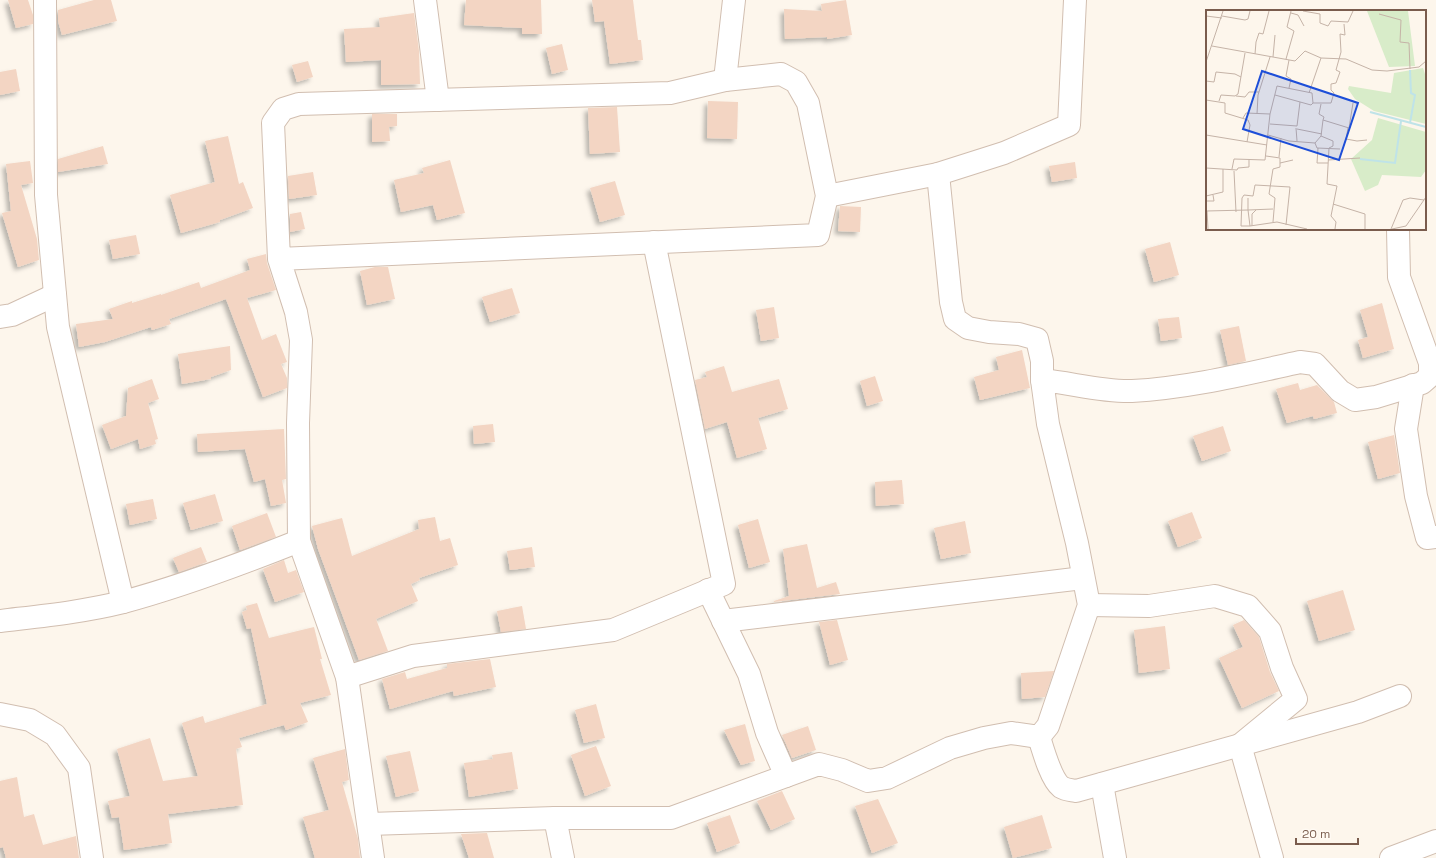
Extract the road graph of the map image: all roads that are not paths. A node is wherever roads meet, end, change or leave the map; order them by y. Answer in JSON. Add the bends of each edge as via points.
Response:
{"nodes":[{"id":1,"x":45,"y":0,"type":"edge"},
{"id":2,"x":424,"y":0,"type":"edge"},
{"id":3,"x":734,"y":0,"type":"edge"},
{"id":4,"x":1075,"y":0,"type":"edge"},
{"id":5,"x":726,"y":80,"type":"junction"},
{"id":6,"x":438,"y":100,"type":"junction"},
{"id":7,"x":938,"y":174,"type":"junction"},
{"id":8,"x":827,"y":196,"type":"junction"},
{"id":9,"x":1398,"y":230,"type":"edge"},
{"id":10,"x":654,"y":242,"type":"junction"},
{"id":11,"x":279,"y":258,"type":"junction"},
{"id":12,"x":55,"y":295,"type":"junction"},
{"id":13,"x":0,"y":317,"type":"edge"},
{"id":14,"x":1429,"y":336,"type":"edge"},
{"id":15,"x":1042,"y":380,"type":"junction"},
{"id":16,"x":1413,"y":385,"type":"junction"},
{"id":17,"x":1436,"y":537,"type":"edge"},
{"id":18,"x":299,"y":541,"type":"junction"},
{"id":19,"x":1083,"y":578,"type":"junction"},
{"id":20,"x":708,"y":590,"type":"junction"},
{"id":21,"x":122,"y":602,"type":"junction"},
{"id":22,"x":1089,"y":606,"type":"junction"},
{"id":23,"x":0,"y":621,"type":"edge"},
{"id":24,"x":723,"y":621,"type":"junction"},
{"id":25,"x":347,"y":677,"type":"junction"},
{"id":26,"x":1400,"y":696,"type":"dead end"},
{"id":27,"x":0,"y":714,"type":"edge"},
{"id":28,"x":1038,"y":737,"type":"junction"},
{"id":29,"x":1240,"y":745,"type":"junction"},
{"id":30,"x":786,"y":776,"type":"junction"},
{"id":31,"x":1102,"y":784,"type":"junction"},
{"id":32,"x":555,"y":818,"type":"junction"},
{"id":33,"x":369,"y":824,"type":"junction"},
{"id":34,"x":1436,"y":841,"type":"edge"},
{"id":35,"x":92,"y":858,"type":"edge"},
{"id":36,"x":374,"y":858,"type":"edge"},
{"id":37,"x":563,"y":858,"type":"edge"},
{"id":38,"x":1115,"y":858,"type":"edge"},
{"id":39,"x":1272,"y":858,"type":"edge"},
{"id":40,"x":1391,"y":858,"type":"edge"}],
"edges":[{"from":1,"to":12,"type":"street","via":[[46,195]]},
{"from":2,"to":6,"type":"street"},
{"from":3,"to":5,"type":"street"},
{"from":4,"to":7,"type":"street","via":[[1069,124],[1004,153]]},
{"from":5,"to":6,"type":"street","via":[[670,93]]},
{"from":5,"to":8,"type":"street","via":[[781,74],[796,82],[808,103]]},
{"from":6,"to":11,"type":"street","via":[[299,104],[283,109],[272,123]]},
{"from":7,"to":8,"type":"street"},
{"from":7,"to":15,"type":"street","via":[[955,319],[968,328],[1020,334],[1037,339],[1042,361]]},
{"from":8,"to":10,"type":"street","via":[[818,235]]},
{"from":9,"to":14,"type":"street","via":[[1399,277]]},
{"from":10,"to":11,"type":"street"},
{"from":10,"to":20,"type":"street","via":[[724,584]]},
{"from":11,"to":18,"type":"street","via":[[296,312],[301,340],[298,423]]},
{"from":12,"to":13,"type":"street","via":[[12,315]]},
{"from":12,"to":21,"type":"street","via":[[58,327]]},
{"from":14,"to":16,"type":"street","via":[[1430,376]]},
{"from":15,"to":16,"type":"street","via":[[1131,391],[1187,384],[1300,362],[1315,364],[1340,391],[1355,400],[1376,397]]},
{"from":15,"to":19,"type":"street","via":[[1048,424]]},
{"from":16,"to":17,"type":"street","via":[[1406,429],[1416,496],[1428,538]]},
{"from":18,"to":21,"type":"street","via":[[217,573]]},
{"from":18,"to":25,"type":"street"},
{"from":19,"to":22,"type":"street"},
{"from":19,"to":24,"type":"street"},
{"from":20,"to":24,"type":"street"},
{"from":20,"to":25,"type":"street","via":[[613,630],[413,656]]},
{"from":21,"to":23,"type":"street","via":[[69,613]]},
{"from":22,"to":28,"type":"street","via":[[1048,726]]},
{"from":22,"to":29,"type":"street","via":[[1149,606],[1215,596],[1248,606],[1270,631],[1282,668],[1296,699]]},
{"from":24,"to":30,"type":"street","via":[[749,674],[767,733]]},
{"from":25,"to":33,"type":"street"},
{"from":26,"to":29,"type":"street","via":[[1358,712]]},
{"from":27,"to":35,"type":"street","via":[[30,720],[55,735],[79,768]]},
{"from":28,"to":30,"type":"street","via":[[1011,733],[984,738],[950,748],[881,779],[868,781],[819,764]]},
{"from":28,"to":31,"type":"street","via":[[1060,786],[1076,791]]},
{"from":29,"to":31,"type":"street"},
{"from":29,"to":39,"type":"street"},
{"from":30,"to":32,"type":"street","via":[[671,818]]},
{"from":31,"to":38,"type":"street"},
{"from":32,"to":33,"type":"street"},
{"from":32,"to":37,"type":"street"},
{"from":33,"to":36,"type":"street"},
{"from":34,"to":40,"type":"street"}]}
